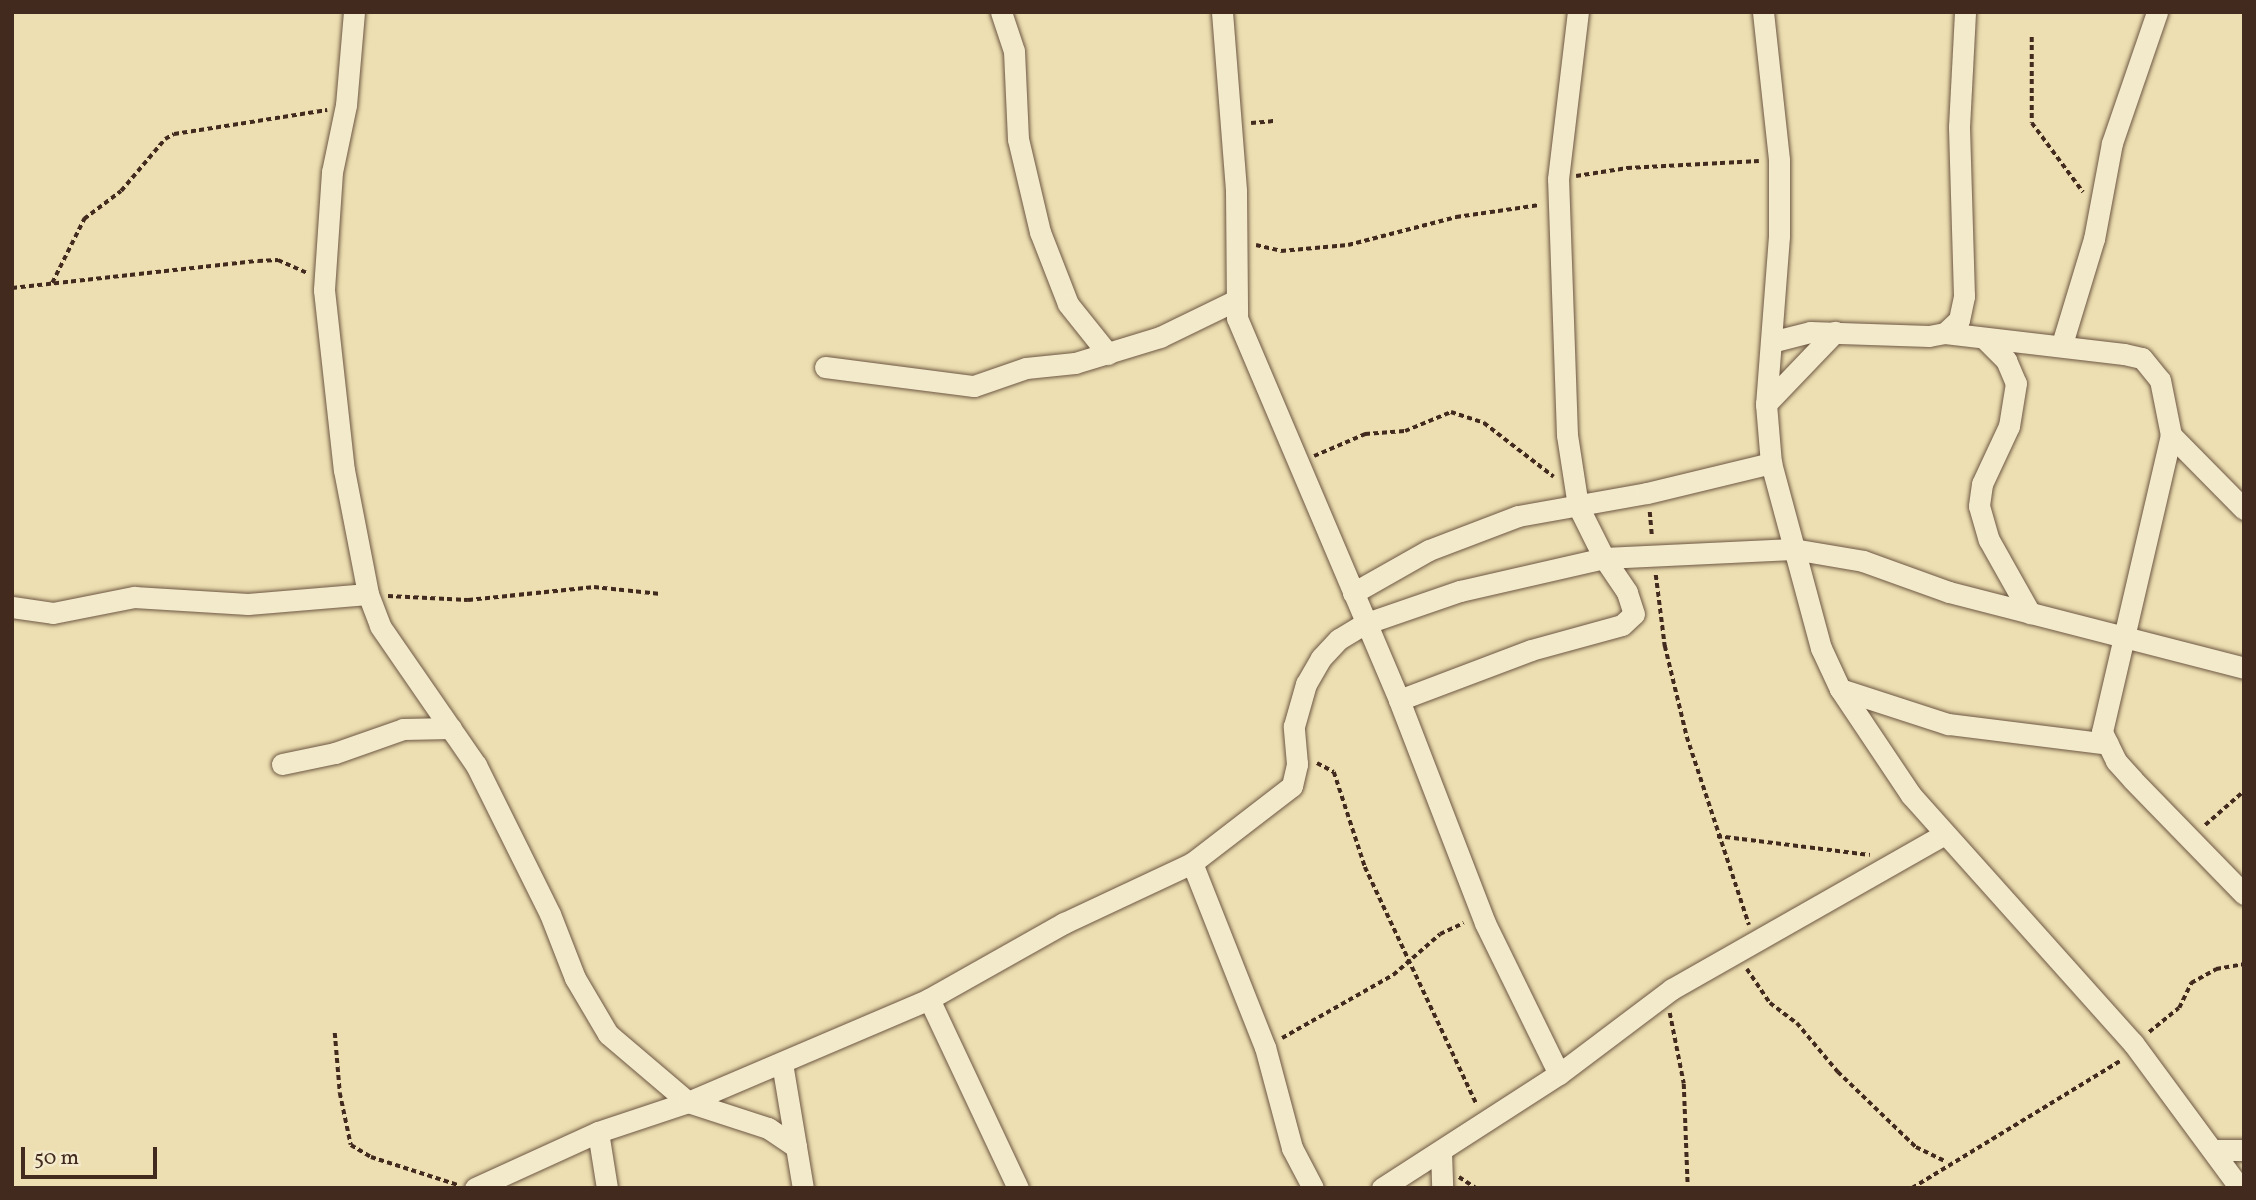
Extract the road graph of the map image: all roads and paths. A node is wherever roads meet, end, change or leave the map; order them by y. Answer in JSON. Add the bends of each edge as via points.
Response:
{"nodes":[{"id":1,"x":354,"y":12,"type":"edge"},
{"id":2,"x":1001,"y":12,"type":"edge"},
{"id":3,"x":1222,"y":12,"type":"edge"},
{"id":4,"x":1578,"y":12,"type":"edge"},
{"id":5,"x":1763,"y":12,"type":"edge"},
{"id":6,"x":1965,"y":12,"type":"edge"},
{"id":7,"x":2157,"y":12,"type":"edge"},
{"id":8,"x":2032,"y":37,"type":"dead end"},
{"id":9,"x":346,"y":105,"type":"junction"},
{"id":10,"x":1276,"y":121,"type":"dead end"},
{"id":11,"x":1229,"y":128,"type":"junction"},
{"id":12,"x":1779,"y":160,"type":"junction"},
{"id":13,"x":1558,"y":179,"type":"junction"},
{"id":14,"x":1559,"y":204,"type":"junction"},
{"id":15,"x":2099,"y":209,"type":"junction"},
{"id":16,"x":1234,"y":244,"type":"junction"},
{"id":17,"x":52,"y":284,"type":"junction"},
{"id":18,"x":12,"y":288,"type":"edge"},
{"id":19,"x":324,"y":289,"type":"junction"},
{"id":20,"x":1234,"y":301,"type":"junction"},
{"id":21,"x":1835,"y":332,"type":"junction"},
{"id":22,"x":1945,"y":333,"type":"junction"},
{"id":23,"x":1985,"y":339,"type":"junction"},
{"id":24,"x":1771,"y":342,"type":"junction"},
{"id":25,"x":2062,"y":344,"type":"junction"},
{"id":26,"x":1108,"y":354,"type":"junction"},
{"id":27,"x":825,"y":367,"type":"dead end"},
{"id":28,"x":1766,"y":404,"type":"junction"},
{"id":29,"x":2171,"y":435,"type":"junction"},
{"id":30,"x":1300,"y":463,"type":"junction"},
{"id":31,"x":1771,"y":463,"type":"junction"},
{"id":32,"x":1647,"y":493,"type":"junction"},
{"id":33,"x":1576,"y":500,"type":"junction"},
{"id":34,"x":2244,"y":509,"type":"edge"},
{"id":35,"x":1793,"y":549,"type":"junction"},
{"id":36,"x":1654,"y":557,"type":"junction"},
{"id":37,"x":1604,"y":558,"type":"junction"},
{"id":38,"x":1353,"y":593,"type":"junction"},
{"id":39,"x":368,"y":594,"type":"junction"},
{"id":40,"x":661,"y":594,"type":"dead end"},
{"id":41,"x":12,"y":607,"type":"edge"},
{"id":42,"x":2030,"y":613,"type":"junction"},
{"id":43,"x":1363,"y":624,"type":"junction"},
{"id":44,"x":2123,"y":636,"type":"junction"},
{"id":45,"x":2244,"y":668,"type":"edge"},
{"id":46,"x":1840,"y":689,"type":"junction"},
{"id":47,"x":1399,"y":700,"type":"junction"},
{"id":48,"x":451,"y":728,"type":"junction"},
{"id":49,"x":2108,"y":744,"type":"junction"},
{"id":50,"x":282,"y":764,"type":"dead end"},
{"id":51,"x":1297,"y":764,"type":"junction"},
{"id":52,"x":2244,"y":791,"type":"edge"},
{"id":53,"x":1943,"y":835,"type":"junction"},
{"id":54,"x":1717,"y":836,"type":"junction"},
{"id":55,"x":2190,"y":838,"type":"junction"},
{"id":56,"x":1896,"y":861,"type":"junction"},
{"id":57,"x":1192,"y":863,"type":"junction"},
{"id":58,"x":2244,"y":894,"type":"edge"},
{"id":59,"x":1485,"y":923,"type":"junction"},
{"id":60,"x":1756,"y":943,"type":"junction"},
{"id":61,"x":1723,"y":961,"type":"junction"},
{"id":62,"x":1410,"y":962,"type":"junction"},
{"id":63,"x":2244,"y":964,"type":"edge"},
{"id":64,"x":1672,"y":989,"type":"junction"},
{"id":65,"x":929,"y":999,"type":"junction"},
{"id":66,"x":335,"y":1033,"type":"dead end"},
{"id":67,"x":2133,"y":1043,"type":"junction"},
{"id":68,"x":1265,"y":1047,"type":"junction"},
{"id":69,"x":782,"y":1063,"type":"junction"},
{"id":70,"x":1559,"y":1074,"type":"junction"},
{"id":71,"x":688,"y":1102,"type":"junction"},
{"id":72,"x":1486,"y":1123,"type":"junction"},
{"id":73,"x":598,"y":1132,"type":"junction"},
{"id":74,"x":796,"y":1147,"type":"junction"},
{"id":75,"x":2216,"y":1150,"type":"junction"},
{"id":76,"x":2244,"y":1150,"type":"edge"},
{"id":77,"x":1441,"y":1152,"type":"junction"},
{"id":78,"x":1949,"y":1162,"type":"junction"},
{"id":79,"x":464,"y":1188,"type":"edge"},
{"id":80,"x":475,"y":1188,"type":"edge"},
{"id":81,"x":607,"y":1188,"type":"edge"},
{"id":82,"x":803,"y":1188,"type":"edge"},
{"id":83,"x":1018,"y":1188,"type":"edge"},
{"id":84,"x":1313,"y":1188,"type":"edge"},
{"id":85,"x":1382,"y":1188,"type":"edge"},
{"id":86,"x":1442,"y":1188,"type":"edge"},
{"id":87,"x":1688,"y":1188,"type":"edge"},
{"id":88,"x":1912,"y":1188,"type":"edge"},
{"id":89,"x":2240,"y":1188,"type":"edge"}],
"edges":[{"from":1,"to":9,"type":"street"},
{"from":2,"to":26,"type":"street","via":[[1014,51],[1018,139],[1040,232],[1068,304]]},
{"from":3,"to":11,"type":"street"},
{"from":4,"to":13,"type":"street"},
{"from":5,"to":12,"type":"street"},
{"from":6,"to":22,"type":"street","via":[[1959,127],[1964,296],[1959,320]]},
{"from":7,"to":15,"type":"street","via":[[2112,143]]},
{"from":8,"to":15,"type":"path","via":[[2032,123]]},
{"from":9,"to":17,"type":"path","via":[[164,139],[121,191],[84,219]]},
{"from":9,"to":19,"type":"street","via":[[332,172]]},
{"from":10,"to":11,"type":"path"},
{"from":11,"to":16,"type":"street","via":[[1236,191]]},
{"from":12,"to":13,"type":"path","via":[[1627,168]]},
{"from":12,"to":24,"type":"street"},
{"from":13,"to":14,"type":"street"},
{"from":14,"to":16,"type":"path","via":[[1456,217],[1401,234],[1311,250]]},
{"from":14,"to":33,"type":"street","via":[[1567,435]]},
{"from":15,"to":25,"type":"street"},
{"from":16,"to":20,"type":"street"},
{"from":17,"to":18,"type":"path"},
{"from":17,"to":19,"type":"path","via":[[278,260],[295,265]]},
{"from":19,"to":39,"type":"street","via":[[344,470]]},
{"from":20,"to":26,"type":"street","via":[[1194,323]]},
{"from":20,"to":30,"type":"street","via":[[1251,357]]},
{"from":21,"to":22,"type":"street"},
{"from":21,"to":24,"type":"street","via":[[1810,332]]},
{"from":21,"to":28,"type":"street"},
{"from":22,"to":23,"type":"street"},
{"from":23,"to":25,"type":"street"},
{"from":23,"to":42,"type":"street","via":[[2006,360],[2016,383],[2010,426],[1982,484],[1979,506],[1989,540]]},
{"from":24,"to":28,"type":"street"},
{"from":25,"to":29,"type":"street","via":[[2142,358],[2160,380]]},
{"from":26,"to":27,"type":"street","via":[[1026,368],[974,386]]},
{"from":28,"to":31,"type":"street"},
{"from":29,"to":34,"type":"street"},
{"from":29,"to":44,"type":"street"},
{"from":30,"to":33,"type":"path","via":[[1366,434],[1405,431],[1441,414],[1463,414],[1484,423]]},
{"from":30,"to":38,"type":"street"},
{"from":31,"to":32,"type":"street"},
{"from":31,"to":35,"type":"street"},
{"from":32,"to":33,"type":"street"},
{"from":32,"to":36,"type":"path"},
{"from":33,"to":37,"type":"street"},
{"from":33,"to":38,"type":"street","via":[[1470,533]]},
{"from":35,"to":36,"type":"street"},
{"from":35,"to":42,"type":"street","via":[[1863,561]]},
{"from":35,"to":46,"type":"street","via":[[1821,648]]},
{"from":36,"to":37,"type":"street"},
{"from":36,"to":54,"type":"path","via":[[1665,646]]},
{"from":37,"to":43,"type":"street","via":[[1460,591]]},
{"from":37,"to":47,"type":"street","via":[[1627,592],[1634,614],[1630,620],[1452,677]]},
{"from":38,"to":43,"type":"street"},
{"from":39,"to":40,"type":"path","via":[[439,601],[594,587]]},
{"from":39,"to":41,"type":"street","via":[[248,604],[134,597],[53,612]]},
{"from":39,"to":48,"type":"street","via":[[398,656]]},
{"from":42,"to":44,"type":"street"},
{"from":43,"to":47,"type":"street"},
{"from":43,"to":51,"type":"street","via":[[1321,658],[1306,684],[1294,726]]},
{"from":44,"to":45,"type":"street"},
{"from":44,"to":49,"type":"street","via":[[2104,713],[2102,732]]},
{"from":46,"to":49,"type":"street","via":[[1948,724]]},
{"from":46,"to":53,"type":"street"},
{"from":47,"to":59,"type":"street"},
{"from":48,"to":50,"type":"street","via":[[403,729],[365,745]]},
{"from":48,"to":71,"type":"street","via":[[527,867],[591,1009],[617,1042]]},
{"from":49,"to":55,"type":"street","via":[[2116,761]]},
{"from":51,"to":57,"type":"street","via":[[1292,786]]},
{"from":51,"to":62,"type":"path","via":[[1325,764],[1334,772],[1365,867]]},
{"from":52,"to":55,"type":"path"},
{"from":53,"to":56,"type":"street"},
{"from":53,"to":67,"type":"street"},
{"from":54,"to":56,"type":"path"},
{"from":54,"to":60,"type":"path"},
{"from":55,"to":58,"type":"street"},
{"from":56,"to":60,"type":"street"},
{"from":57,"to":65,"type":"street","via":[[1064,922]]},
{"from":57,"to":68,"type":"street"},
{"from":59,"to":62,"type":"path","via":[[1451,927]]},
{"from":59,"to":70,"type":"street"},
{"from":60,"to":61,"type":"street"},
{"from":61,"to":64,"type":"street"},
{"from":61,"to":78,"type":"path","via":[[1748,970],[1770,1003],[1797,1023],[1838,1072],[1916,1147],[1927,1156]]},
{"from":62,"to":68,"type":"path"},
{"from":62,"to":72,"type":"path"},
{"from":63,"to":67,"type":"path","via":[[2216,969],[2191,983],[2173,1014]]},
{"from":64,"to":70,"type":"street"},
{"from":64,"to":87,"type":"path","via":[[1672,1036],[1684,1084]]},
{"from":65,"to":69,"type":"street"},
{"from":65,"to":83,"type":"street"},
{"from":66,"to":79,"type":"path","via":[[340,1093],[351,1144],[371,1157]]},
{"from":67,"to":75,"type":"street"},
{"from":67,"to":78,"type":"path","via":[[2113,1069]]},
{"from":68,"to":84,"type":"street","via":[[1292,1148]]},
{"from":69,"to":71,"type":"street"},
{"from":69,"to":74,"type":"street"},
{"from":70,"to":72,"type":"street"},
{"from":71,"to":73,"type":"street"},
{"from":71,"to":74,"type":"street","via":[[768,1128]]},
{"from":72,"to":77,"type":"street"},
{"from":73,"to":80,"type":"street"},
{"from":73,"to":81,"type":"street"},
{"from":74,"to":82,"type":"street"},
{"from":75,"to":76,"type":"street"},
{"from":75,"to":89,"type":"street"},
{"from":77,"to":85,"type":"street"},
{"from":77,"to":86,"type":"street"},
{"from":78,"to":88,"type":"path"}]}
